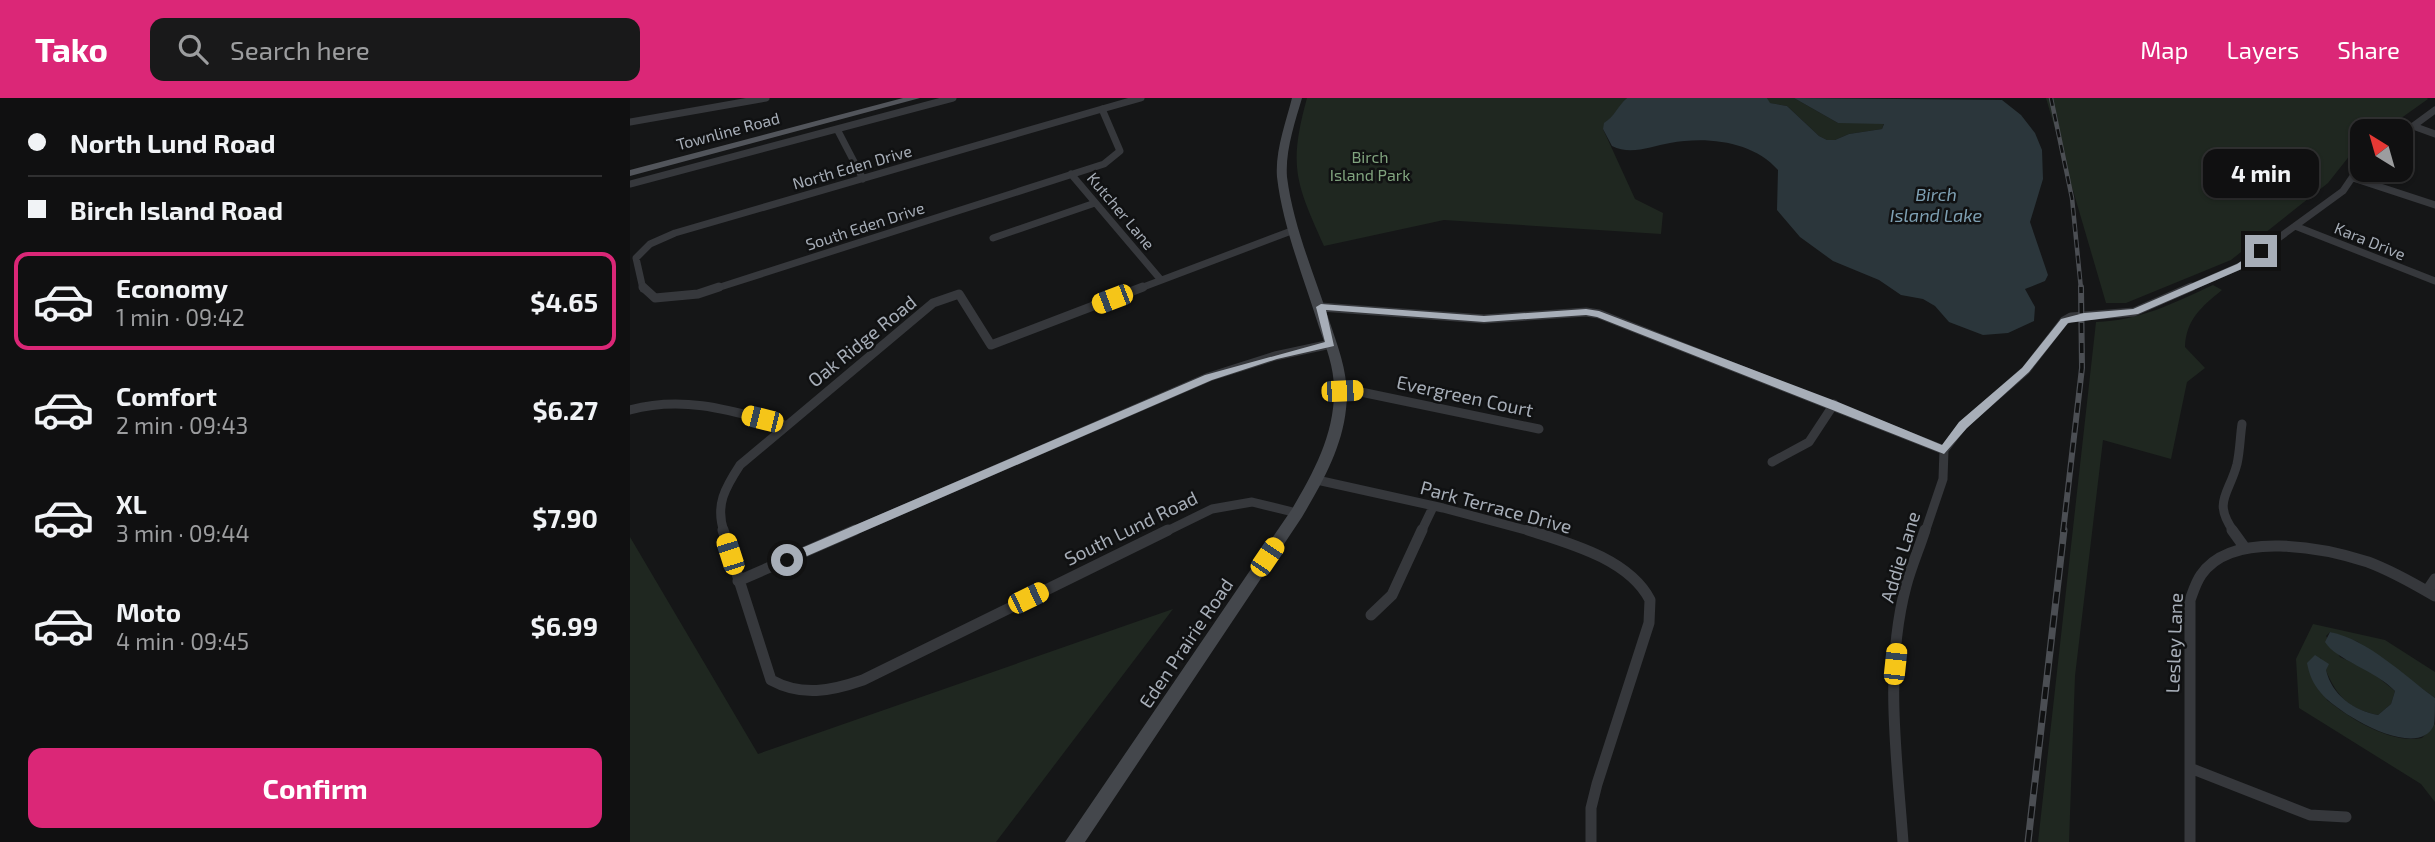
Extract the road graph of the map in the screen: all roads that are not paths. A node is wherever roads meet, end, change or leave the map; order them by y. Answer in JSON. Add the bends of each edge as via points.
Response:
{"nodes":[{"id":1,"x":728,"y":98,"type":"edge"},
{"id":2,"x":766,"y":98,"type":"edge"},
{"id":3,"x":886,"y":98,"type":"edge"},
{"id":4,"x":915,"y":98,"type":"edge"},
{"id":5,"x":953,"y":98,"type":"edge"},
{"id":6,"x":1141,"y":98,"type":"edge"},
{"id":7,"x":1297,"y":98,"type":"edge"},
{"id":8,"x":725,"y":106,"type":"junction"},
{"id":9,"x":1102,"y":109,"type":"junction"},
{"id":10,"x":2435,"y":110,"type":"edge"},
{"id":11,"x":630,"y":122,"type":"edge"},
{"id":12,"x":2413,"y":126,"type":"joint"},
{"id":13,"x":837,"y":129,"type":"junction"},
{"id":14,"x":2435,"y":134,"type":"edge"},
{"id":15,"x":630,"y":165,"type":"edge"},
{"id":16,"x":630,"y":173,"type":"edge"},
{"id":17,"x":1071,"y":174,"type":"junction"},
{"id":18,"x":863,"y":179,"type":"junction"},
{"id":19,"x":2350,"y":181,"type":"edge"},
{"id":20,"x":2368,"y":182,"type":"edge"},
{"id":21,"x":630,"y":184,"type":"edge"},
{"id":22,"x":1095,"y":203,"type":"junction"},
{"id":23,"x":2435,"y":205,"type":"edge"},
{"id":24,"x":2295,"y":226,"type":"junction"},
{"id":25,"x":1294,"y":230,"type":"junction"},
{"id":26,"x":993,"y":238,"type":"dead end"},
{"id":27,"x":1161,"y":280,"type":"junction"},
{"id":28,"x":2435,"y":281,"type":"edge"},
{"id":29,"x":668,"y":299,"type":"joint"},
{"id":30,"x":1321,"y":307,"type":"junction"},
{"id":31,"x":1331,"y":344,"type":"junction"},
{"id":32,"x":1342,"y":391,"type":"junction"},
{"id":33,"x":1834,"y":404,"type":"junction"},
{"id":34,"x":630,"y":410,"type":"edge"},
{"id":35,"x":2242,"y":424,"type":"dead end"},
{"id":36,"x":785,"y":425,"type":"junction"},
{"id":37,"x":1539,"y":429,"type":"dead end"},
{"id":38,"x":1944,"y":450,"type":"junction"},
{"id":39,"x":1772,"y":462,"type":"dead end"},
{"id":40,"x":1317,"y":480,"type":"junction"},
{"id":41,"x":1433,"y":507,"type":"junction"},
{"id":42,"x":1297,"y":513,"type":"junction"},
{"id":43,"x":2245,"y":548,"type":"junction"},
{"id":44,"x":2435,"y":579,"type":"edge"},
{"id":45,"x":738,"y":581,"type":"junction"},
{"id":46,"x":2431,"y":594,"type":"edge"},
{"id":47,"x":1371,"y":615,"type":"dead end"},
{"id":48,"x":2190,"y":768,"type":"junction"},
{"id":49,"x":2346,"y":817,"type":"dead end"},
{"id":50,"x":1074,"y":842,"type":"edge"},
{"id":51,"x":1591,"y":842,"type":"edge"},
{"id":52,"x":1903,"y":842,"type":"edge"},
{"id":53,"x":2190,"y":842,"type":"edge"}],
"edges":[{"from":1,"to":8,"type":"street"},
{"from":2,"to":8,"type":"street"},
{"from":3,"to":15,"type":"main road"},
{"from":4,"to":16,"type":"main road","name":"Townline Road"},
{"from":5,"to":13,"type":"street"},
{"from":6,"to":9,"type":"street","name":"North Eden Drive"},
{"from":7,"to":25,"type":"main road","name":"Eden Prairie Road","via":[[1282,174]]},
{"from":8,"to":11,"type":"street"},
{"from":9,"to":17,"type":"street","name":"Kutcher Lane","via":[[1120,151],[1112,160]]},
{"from":9,"to":18,"type":"street","name":"North Eden Drive"},
{"from":10,"to":12,"type":"street"},
{"from":12,"to":14,"type":"street"},
{"from":13,"to":18,"type":"street"},
{"from":13,"to":21,"type":"street"},
{"from":17,"to":22,"type":"street","name":"Kutcher Lane"},
{"from":17,"to":29,"type":"street","name":"South Eden Drive","via":[[698,294]]},
{"from":18,"to":29,"type":"street","name":"North Eden Drive","via":[[650,244],[636,258],[643,289],[655,298]]},
{"from":19,"to":24,"type":"street"},
{"from":20,"to":23,"type":"street"},
{"from":22,"to":26,"type":"street"},
{"from":22,"to":27,"type":"street","name":"Kutcher Lane"},
{"from":24,"to":28,"type":"street","name":"Kara Drive"},
{"from":24,"to":38,"type":"street","via":[[2241,266],[2134,312],[2064,321],[2025,370],[1963,425]]},
{"from":25,"to":27,"type":"street","name":"Oak Ridge Road"},
{"from":25,"to":30,"type":"main road","name":"Eden Prairie Road"},
{"from":27,"to":36,"type":"street","name":"Oak Ridge Road","via":[[991,345],[958,294],[933,303]]},
{"from":30,"to":31,"type":"main road","name":"Eden Prairie Road"},
{"from":30,"to":33,"type":"street","via":[[1484,319],[1586,312]]},
{"from":31,"to":32,"type":"main road","name":"Eden Prairie Road"},
{"from":31,"to":45,"type":"street","via":[[1209,377]]},
{"from":32,"to":37,"type":"street","name":"Evergreen Court"},
{"from":32,"to":40,"type":"main road","name":"Eden Prairie Road","via":[[1334,439]]},
{"from":33,"to":38,"type":"street"},
{"from":33,"to":39,"type":"street","via":[[1810,442]]},
{"from":34,"to":36,"type":"street","via":[[680,400]]},
{"from":35,"to":43,"type":"street","via":[[2237,464],[2222,499],[2223,517]]},
{"from":36,"to":45,"type":"street","via":[[740,465],[722,494],[720,521]]},
{"from":38,"to":52,"type":"street","name":"Addie Lane","via":[[1943,479],[1906,586],[1899,623],[1893,709]]},
{"from":40,"to":41,"type":"street","name":"Park Terrace Drive"},
{"from":40,"to":42,"type":"main road","name":"Eden Prairie Road"},
{"from":41,"to":47,"type":"street","via":[[1399,583]]},
{"from":41,"to":51,"type":"street","name":"Park Terrace Drive","via":[[1547,535],[1577,547],[1630,575],[1649,597],[1649,623],[1591,808]]},
{"from":42,"to":45,"type":"street","name":"South Lund Road","via":[[1252,502],[1212,509],[839,688],[794,692],[771,680]]},
{"from":42,"to":50,"type":"main road","name":"Eden Prairie Road"},
{"from":43,"to":46,"type":"street","name":"Lesley Lane","via":[[2272,546],[2364,562]]},
{"from":43,"to":48,"type":"street","name":"Lesley Lane","via":[[2214,559],[2193,584]]},
{"from":44,"to":46,"type":"street"},
{"from":48,"to":49,"type":"street","via":[[2310,815]]},
{"from":48,"to":53,"type":"street","name":"Lesley Lane"}]}
